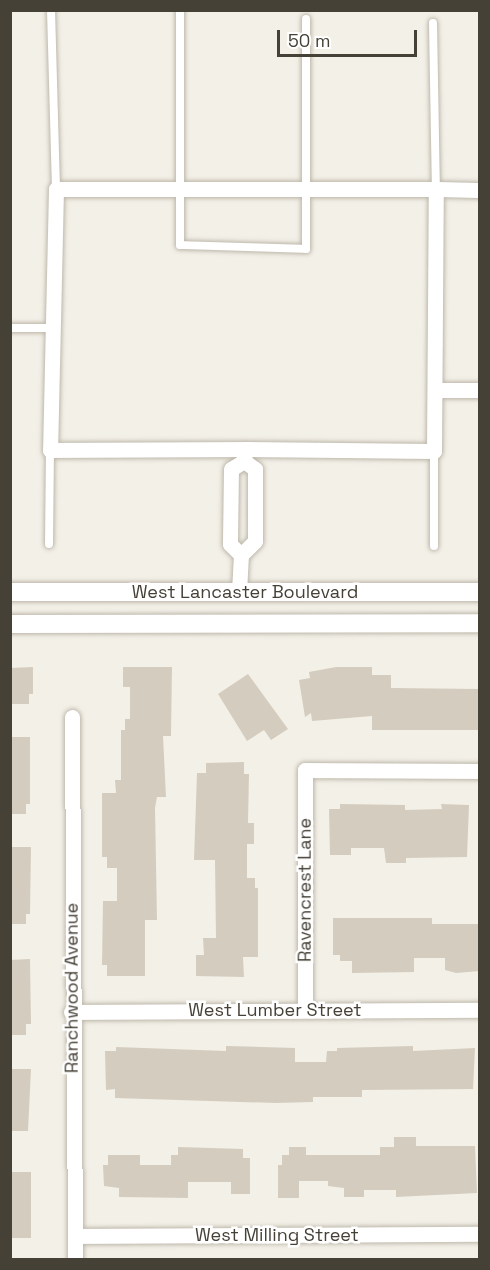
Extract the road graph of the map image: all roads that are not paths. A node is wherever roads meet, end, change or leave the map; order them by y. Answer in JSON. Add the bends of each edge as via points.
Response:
{"nodes":[{"id":1,"x":51,"y":10,"type":"edge"},
{"id":2,"x":180,"y":11,"type":"edge"},
{"id":3,"x":306,"y":19,"type":"dead end"},
{"id":4,"x":433,"y":23,"type":"dead end"},
{"id":5,"x":56,"y":189,"type":"junction"},
{"id":6,"x":180,"y":189,"type":"junction"},
{"id":7,"x":307,"y":189,"type":"junction"},
{"id":8,"x":436,"y":189,"type":"junction"},
{"id":9,"x":480,"y":190,"type":"edge"},
{"id":10,"x":10,"y":328,"type":"edge"},
{"id":11,"x":52,"y":328,"type":"junction"},
{"id":12,"x":435,"y":390,"type":"junction"},
{"id":13,"x":480,"y":390,"type":"edge"},
{"id":14,"x":50,"y":450,"type":"junction"},
{"id":15,"x":434,"y":451,"type":"junction"},
{"id":16,"x":245,"y":455,"type":"junction"},
{"id":17,"x":49,"y":544,"type":"dead end"},
{"id":18,"x":434,"y":546,"type":"dead end"},
{"id":19,"x":241,"y":555,"type":"junction"},
{"id":20,"x":10,"y":592,"type":"edge"},
{"id":21,"x":239,"y":592,"type":"junction"},
{"id":22,"x":480,"y":592,"type":"edge"},
{"id":23,"x":480,"y":623,"type":"edge"},
{"id":24,"x":10,"y":624,"type":"edge"},
{"id":25,"x":72,"y":717,"type":"dead end"},
{"id":26,"x":480,"y":771,"type":"edge"},
{"id":27,"x":305,"y":1010,"type":"junction"},
{"id":28,"x":480,"y":1010,"type":"edge"},
{"id":29,"x":70,"y":1012,"type":"junction"},
{"id":30,"x":480,"y":1234,"type":"edge"},
{"id":31,"x":75,"y":1236,"type":"junction"},
{"id":32,"x":75,"y":1260,"type":"edge"}],
"edges":[{"from":1,"to":5,"type":"lane"},
{"from":2,"to":6,"type":"lane"},
{"from":3,"to":7,"type":"lane"},
{"from":4,"to":8,"type":"lane"},
{"from":5,"to":6,"type":"street"},
{"from":5,"to":11,"type":"street"},
{"from":6,"to":7,"type":"street"},
{"from":6,"to":7,"type":"lane","via":[[180,245],[306,249]]},
{"from":7,"to":8,"type":"street"},
{"from":8,"to":9,"type":"street"},
{"from":8,"to":12,"type":"street"},
{"from":10,"to":11,"type":"lane"},
{"from":11,"to":14,"type":"street"},
{"from":12,"to":13,"type":"street"},
{"from":12,"to":15,"type":"street"},
{"from":14,"to":16,"type":"street"},
{"from":14,"to":17,"type":"lane"},
{"from":15,"to":16,"type":"street"},
{"from":15,"to":18,"type":"lane"},
{"from":16,"to":19,"type":"street","via":[[255,469],[255,541]]},
{"from":16,"to":19,"type":"street","via":[[231,469],[230,544]]},
{"from":19,"to":21,"type":"street"},
{"from":20,"to":21,"type":"street","name":"West Lancaster Boulevard"},
{"from":21,"to":22,"type":"street","name":"West Lancaster Boulevard"},
{"from":23,"to":24,"type":"street","name":"West Lancaster Boulevard"},
{"from":25,"to":29,"type":"street","name":"Ranchwood Avenue"},
{"from":26,"to":27,"type":"street","name":"Ravencrest Lane","via":[[305,771]]},
{"from":27,"to":28,"type":"street","name":"West Lumber Street"},
{"from":27,"to":29,"type":"street","name":"West Lumber Street"},
{"from":29,"to":31,"type":"street","name":"Ranchwood Avenue"},
{"from":30,"to":31,"type":"street","name":"West Milling Street"},
{"from":31,"to":32,"type":"street","name":"Ranchwood Avenue"}]}
